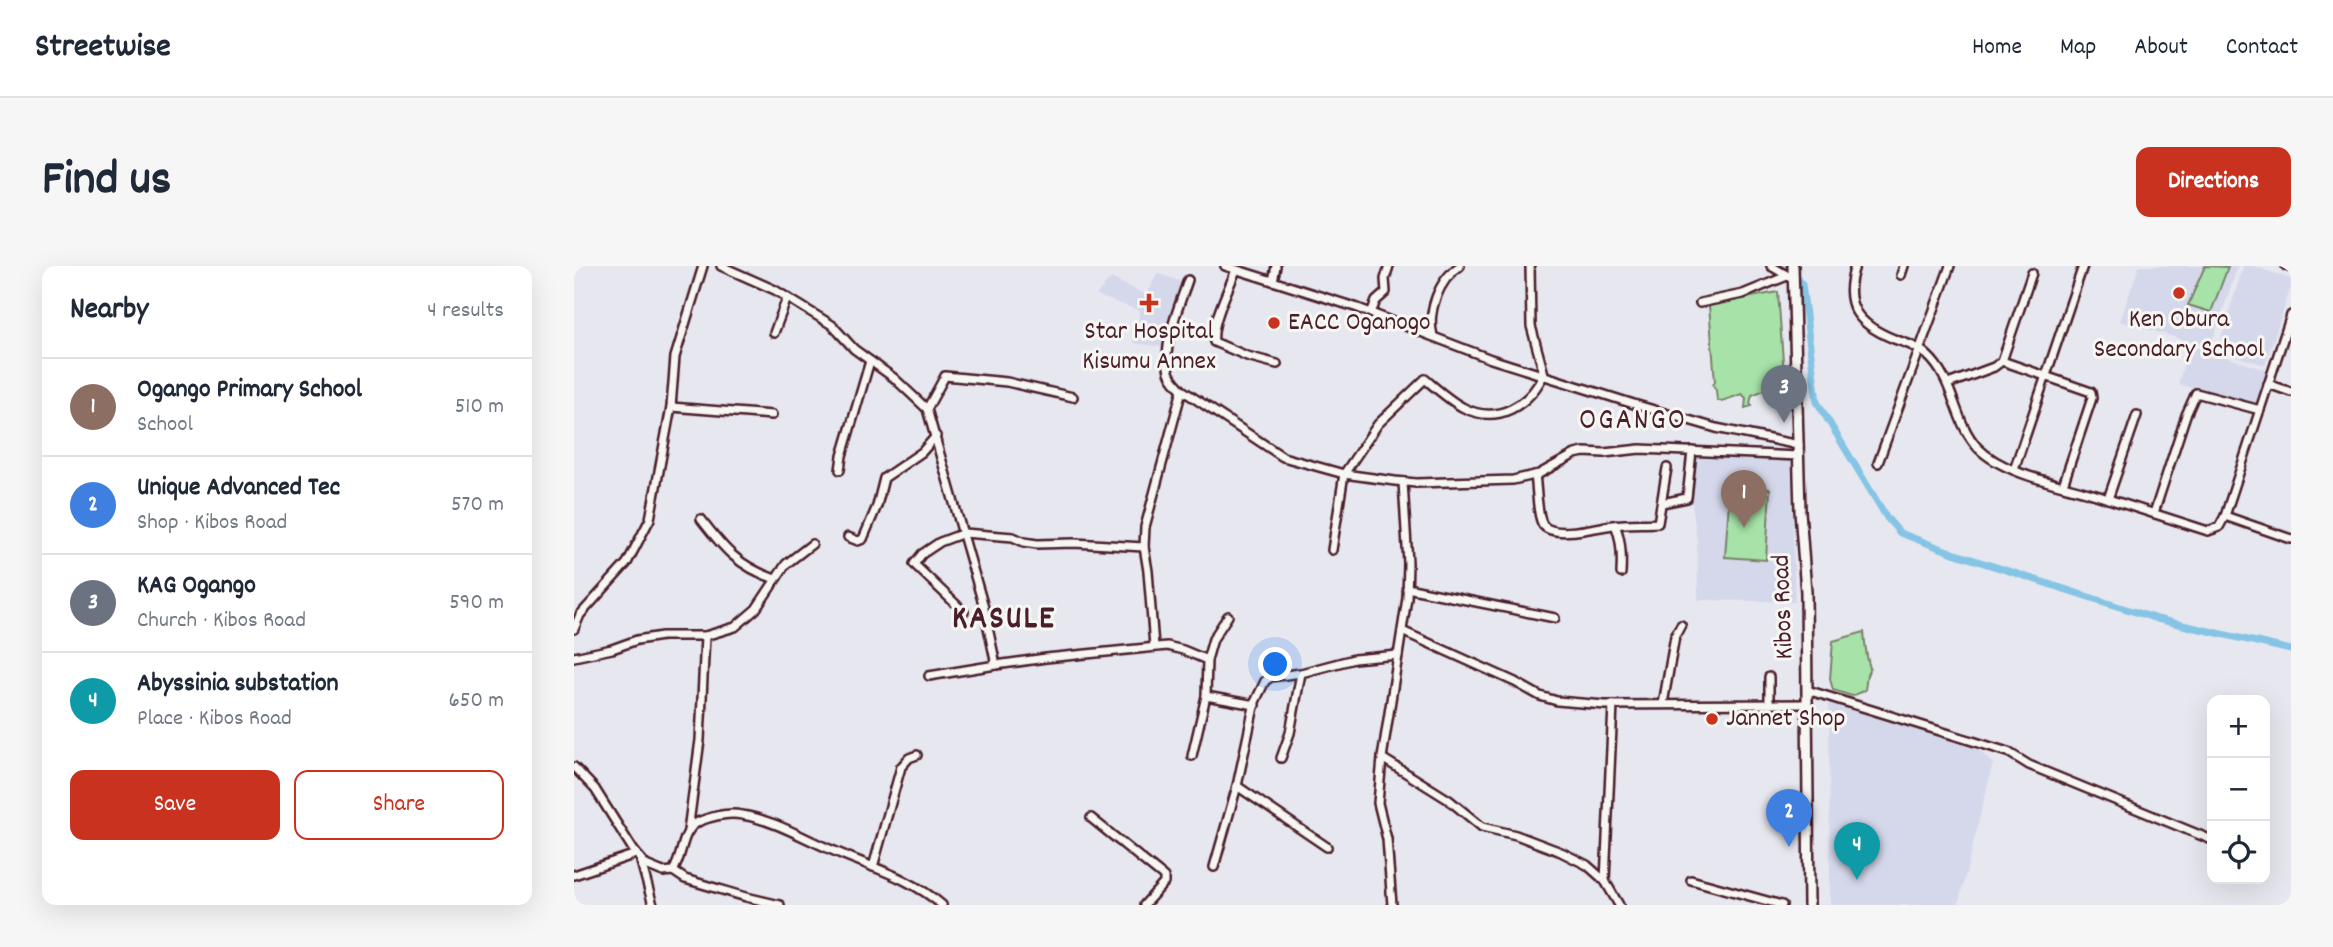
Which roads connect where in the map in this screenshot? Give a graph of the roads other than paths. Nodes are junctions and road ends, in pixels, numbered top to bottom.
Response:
1 (703, 266) edge
2 (721, 266) edge
3 (1276, 266) edge
4 (1389, 266) edge
5 (1460, 266) edge
6 (1530, 266) edge
7 (1772, 266) edge
8 (1793, 266) edge
9 (1855, 266) edge
10 (1904, 266) edge
11 (1950, 266) edge
12 (2083, 266) edge
13 (2286, 266) edge
14 (1231, 267) edge
15 (730, 268) edge
16 (2291, 268) edge
17 (2032, 273) dead end
18 (1901, 275) dead end
19 (1791, 278) junction
20 (1188, 280) dead end
21 (1273, 281) junction
22 (787, 298) junction
23 (1700, 303) dead end
24 (1371, 313) junction
25 (2291, 315) edge
26 (774, 333) dead end
27 (1433, 336) junction
28 (1920, 350) junction
29 (870, 360) junction
30 (2001, 361) junction
31 (1277, 364) dead end
32 (1544, 374) junction
33 (2046, 375) junction
34 (1948, 384) junction
35 (2268, 384) junction
36 (1182, 390) junction
37 (2291, 392) edge
38 (1073, 397) dead end
39 (671, 407) junction
40 (927, 410) junction
41 (2260, 410) junction
42 (772, 415) dead end
43 (2137, 415) dead end
44 (936, 436) junction
45 (1799, 445) junction
46 (1692, 451) junction
47 (1799, 456) junction
48 (1878, 463) dead end
49 (1667, 468) dead end
50 (840, 470) dead end
51 (2014, 470) junction
52 (1344, 474) junction
53 (1535, 475) junction
54 (1403, 482) junction
55 (2063, 485) junction
56 (2108, 499) junction
57 (1662, 503) junction
58 (2154, 513) junction
59 (2225, 516) junction
60 (701, 519) dead end
61 (1615, 525) junction
62 (964, 533) junction
63 (848, 537) dead end
64 (2291, 539) edge
65 (812, 544) dead end
66 (1144, 547) junction
67 (1332, 550) dead end
68 (1620, 573) dead end
69 (775, 579) junction
70 (1407, 589) junction
71 (964, 612) dead end
72 (1228, 616) dead end
73 (1555, 618) dead end
74 (1681, 625) dead end
75 (574, 629) edge
76 (1402, 631) junction
77 (705, 636) junction
78 (1154, 646) junction
79 (1398, 655) junction
80 (574, 657) edge
81 (1207, 660) junction
82 (996, 665) junction
83 (1301, 673) junction
84 (929, 676) dead end
85 (1769, 677) dead end
86 (1807, 690) junction
87 (1206, 696) junction
88 (1663, 704) junction
89 (1769, 704) junction
90 (1806, 704) junction
91 (1255, 705) junction
92 (1613, 705) junction
93 (917, 755) dead end
94 (1192, 756) dead end
95 (1280, 758) dead end
96 (1382, 758) junction
97 (574, 766) edge
98 (1237, 786) junction
99 (1091, 818) dead end
100 (688, 831) junction
101 (2207, 838) edge
102 (1327, 848) dead end
103 (638, 857) junction
104 (873, 867) junction
105 (1213, 867) dead end
106 (673, 871) junction
107 (574, 875) edge
108 (1691, 880) dead end
109 (1605, 881) junction
110 (932, 902) edge
111 (651, 903) edge
112 (780, 905) edge
113 (942, 905) edge
114 (1144, 905) edge
115 (1392, 905) edge
116 (1619, 905) edge
117 (1782, 905) edge
118 (1809, 905) edge

1 - 39 street
2 - 15 street
3 - 21 street
4 - 24 street
5 - 27 street
6 - 32 street
7 - 19 street
8 - 19 main road, Kibos Road
9 - 28 street
10 - 18 street
11 - 28 street
12 - 33 street
13 - 16 street
14 - 21 street
14 - 31 street
15 - 22 street
17 - 30 street
19 - 23 street
19 - 45 main road, Kibos Road
20 - 36 street
21 - 24 street
22 - 26 street
22 - 29 street
24 - 27 street
25 - 35 street
27 - 32 street
28 - 34 street
28 - 48 street
29 - 40 street
29 - 50 street
30 - 33 street
30 - 34 street
32 - 45 street
32 - 52 street
33 - 51 street
33 - 55 street
34 - 51 street
35 - 37 street
35 - 41 street
36 - 52 street
36 - 66 street
38 - 40 street
39 - 42 street
39 - 75 street
40 - 44 street
41 - 58 street
41 - 59 street
43 - 56 street
44 - 62 street
44 - 63 street
45 - 47 main road, Kibos Road
46 - 47 street
46 - 53 street
46 - 57 street
47 - 86 main road, Kibos Road
49 - 57 street
51 - 55 street
52 - 54 street
52 - 67 street
53 - 54 street
53 - 61 street
54 - 70 street
55 - 56 street
56 - 58 street
57 - 61 street
58 - 59 street
59 - 64 street
60 - 69 street
61 - 68 street
62 - 66 street
62 - 71 street
62 - 82 street
65 - 69 street
66 - 78 street
69 - 77 street
70 - 73 street
70 - 76 street
72 - 81 street
74 - 88 street
76 - 79 street
76 - 92 street
77 - 80 street
77 - 100 street
78 - 81 street
78 - 82 street
79 - 83 street
79 - 96 street
81 - 87 street
82 - 84 street
83 - 91 street
83 - 95 street
85 - 89 street
86 - 90 main road, Kibos Road
86 - 101 street
87 - 91 street
87 - 94 street
88 - 89 street
88 - 92 street
89 - 90 street
90 - 118 main road, Kibos Road
91 - 98 street
92 - 109 street
93 - 104 street
96 - 109 street
96 - 115 street
97 - 103 street
98 - 102 street
98 - 105 street
99 - 114 street
100 - 104 street
100 - 106 street
103 - 106 street
103 - 107 street
103 - 111 street
104 - 110 street
106 - 112 street
108 - 117 street
109 - 116 street
110 - 113 street

